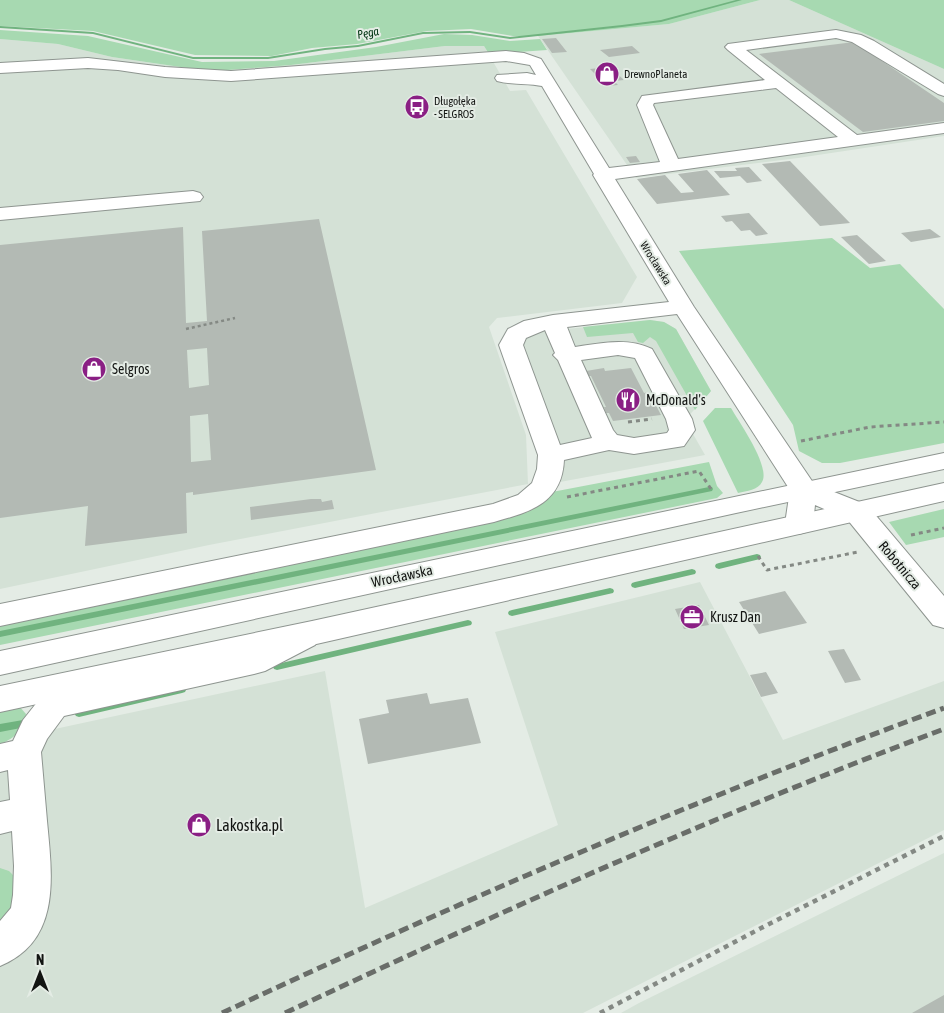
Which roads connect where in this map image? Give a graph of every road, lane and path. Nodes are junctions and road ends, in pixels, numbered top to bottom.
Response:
1 (0, 68) edge
2 (504, 78) dead end
3 (548, 82) junction
4 (780, 83) junction
5 (944, 91) edge
6 (944, 128) edge
7 (854, 141) junction
8 (668, 167) junction
9 (602, 175) junction
10 (193, 197) dead end
11 (0, 214) edge
12 (683, 307) junction
13 (235, 318) dead end
14 (553, 322) junction
15 (186, 329) dead end
16 (566, 355) junction
17 (944, 422) edge
18 (605, 437) junction
19 (796, 442) dead end
20 (548, 446) junction
21 (944, 461) edge
22 (804, 490) junction
23 (944, 492) edge
24 (857, 512) junction
25 (799, 524) junction
26 (0, 615) edge
27 (944, 617) edge
28 (312, 633) junction
29 (0, 663) edge
30 (0, 699) edge
31 (12, 755) edge
32 (14, 815) edge
33 (944, 836) edge
34 (0, 947) edge
35 (600, 1013) edge

1 - 3 main road, Wrocławska
2 - 3 main road
3 - 9 main road, Wrocławska
4 - 5 main road
4 - 7 main road
4 - 8 main road
6 - 7 main road
7 - 8 main road
8 - 9 main road
9 - 12 main road, Wrocławska
10 - 11 main road
12 - 14 main road
12 - 22 main road, Wrocławska
13 - 15 path
14 - 16 main road
14 - 20 main road
16 - 18 main road
16 - 18 main road
17 - 19 path
18 - 20 main road
20 - 26 main road
21 - 22 main road, Wrocławska
22 - 24 main road
22 - 25 main road
22 - 29 main road, Wrocławska
23 - 24 main road
24 - 25 main road
24 - 27 main road, Robotnicza
25 - 28 main road
28 - 30 main road
28 - 31 main road
31 - 32 main road
32 - 34 main road
33 - 35 path

